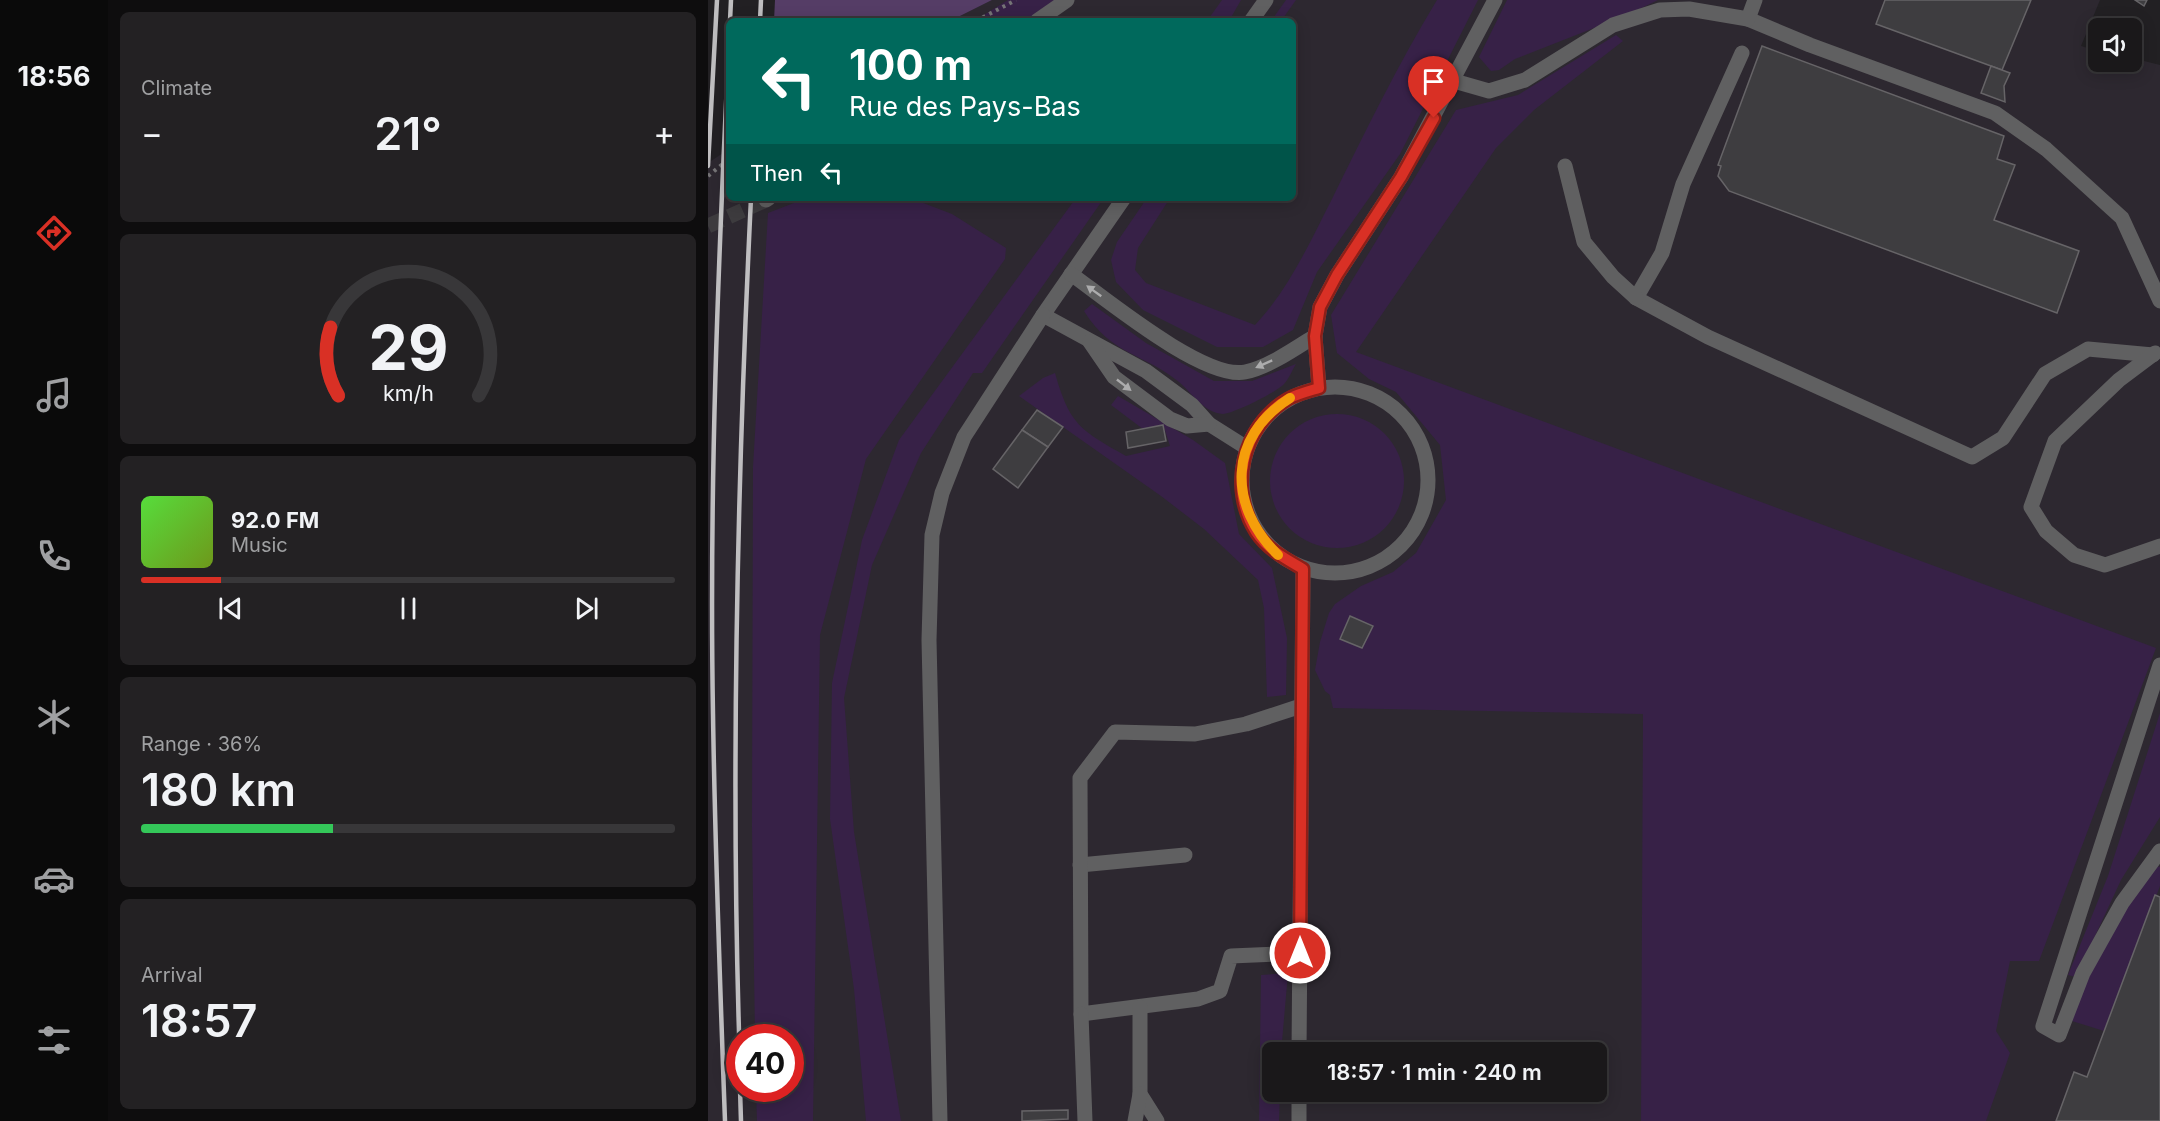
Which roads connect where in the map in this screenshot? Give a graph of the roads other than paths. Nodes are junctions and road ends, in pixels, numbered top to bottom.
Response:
1 (1067, 0) edge
2 (1266, 0) edge
3 (1495, 0) edge
4 (1755, 0) edge
5 (1041, 18) edge
6 (1253, 18) edge
7 (1748, 19) junction
8 (1742, 53) dead end
9 (1454, 81) junction
10 (1565, 166) dead end
11 (1122, 201) edge
12 (1071, 274) junction
13 (1636, 298) junction
14 (2160, 301) edge
15 (1043, 315) junction
16 (1315, 336) junction
17 (1089, 340) junction
18 (2156, 353) edge
19 (1319, 388) junction
20 (1209, 424) junction
21 (1246, 448) junction
22 (2160, 546) edge
23 (1303, 569) junction
24 (2160, 665) edge
25 (1301, 706) junction
26 (2160, 851) edge
27 (1185, 855) dead end
28 (1080, 865) junction
29 (1300, 953) junction
30 (1140, 1007) junction
31 (1081, 1014) junction
32 (1299, 1042) edge
33 (1140, 1094) junction
34 (1299, 1102) edge
35 (940, 1121) edge
36 (1085, 1121) edge
37 (1135, 1121) edge
38 (1157, 1121) edge
39 (1299, 1121) edge

1 - 5 street
2 - 6 street
3 - 9 street
4 - 7 street
7 - 9 street
7 - 14 street
8 - 13 street
9 - 16 street
10 - 13 street
11 - 12 street
12 - 15 street
16 -> 12 street
13 - 18 street
15 - 17 street
15 - 35 street
16 - 19 street
17 - 20 street
17 -> 20 street
18 - 22 street
19 - 21 street
19 - 23 street
20 - 21 street
21 - 23 street
23 - 25 street
24 - 26 street
25 - 28 street
25 - 29 street
27 - 28 street
28 - 31 street
29 - 30 street
29 - 32 street
30 - 31 street
30 - 33 street
31 - 36 street
33 - 37 street
33 - 38 street
34 - 39 street

